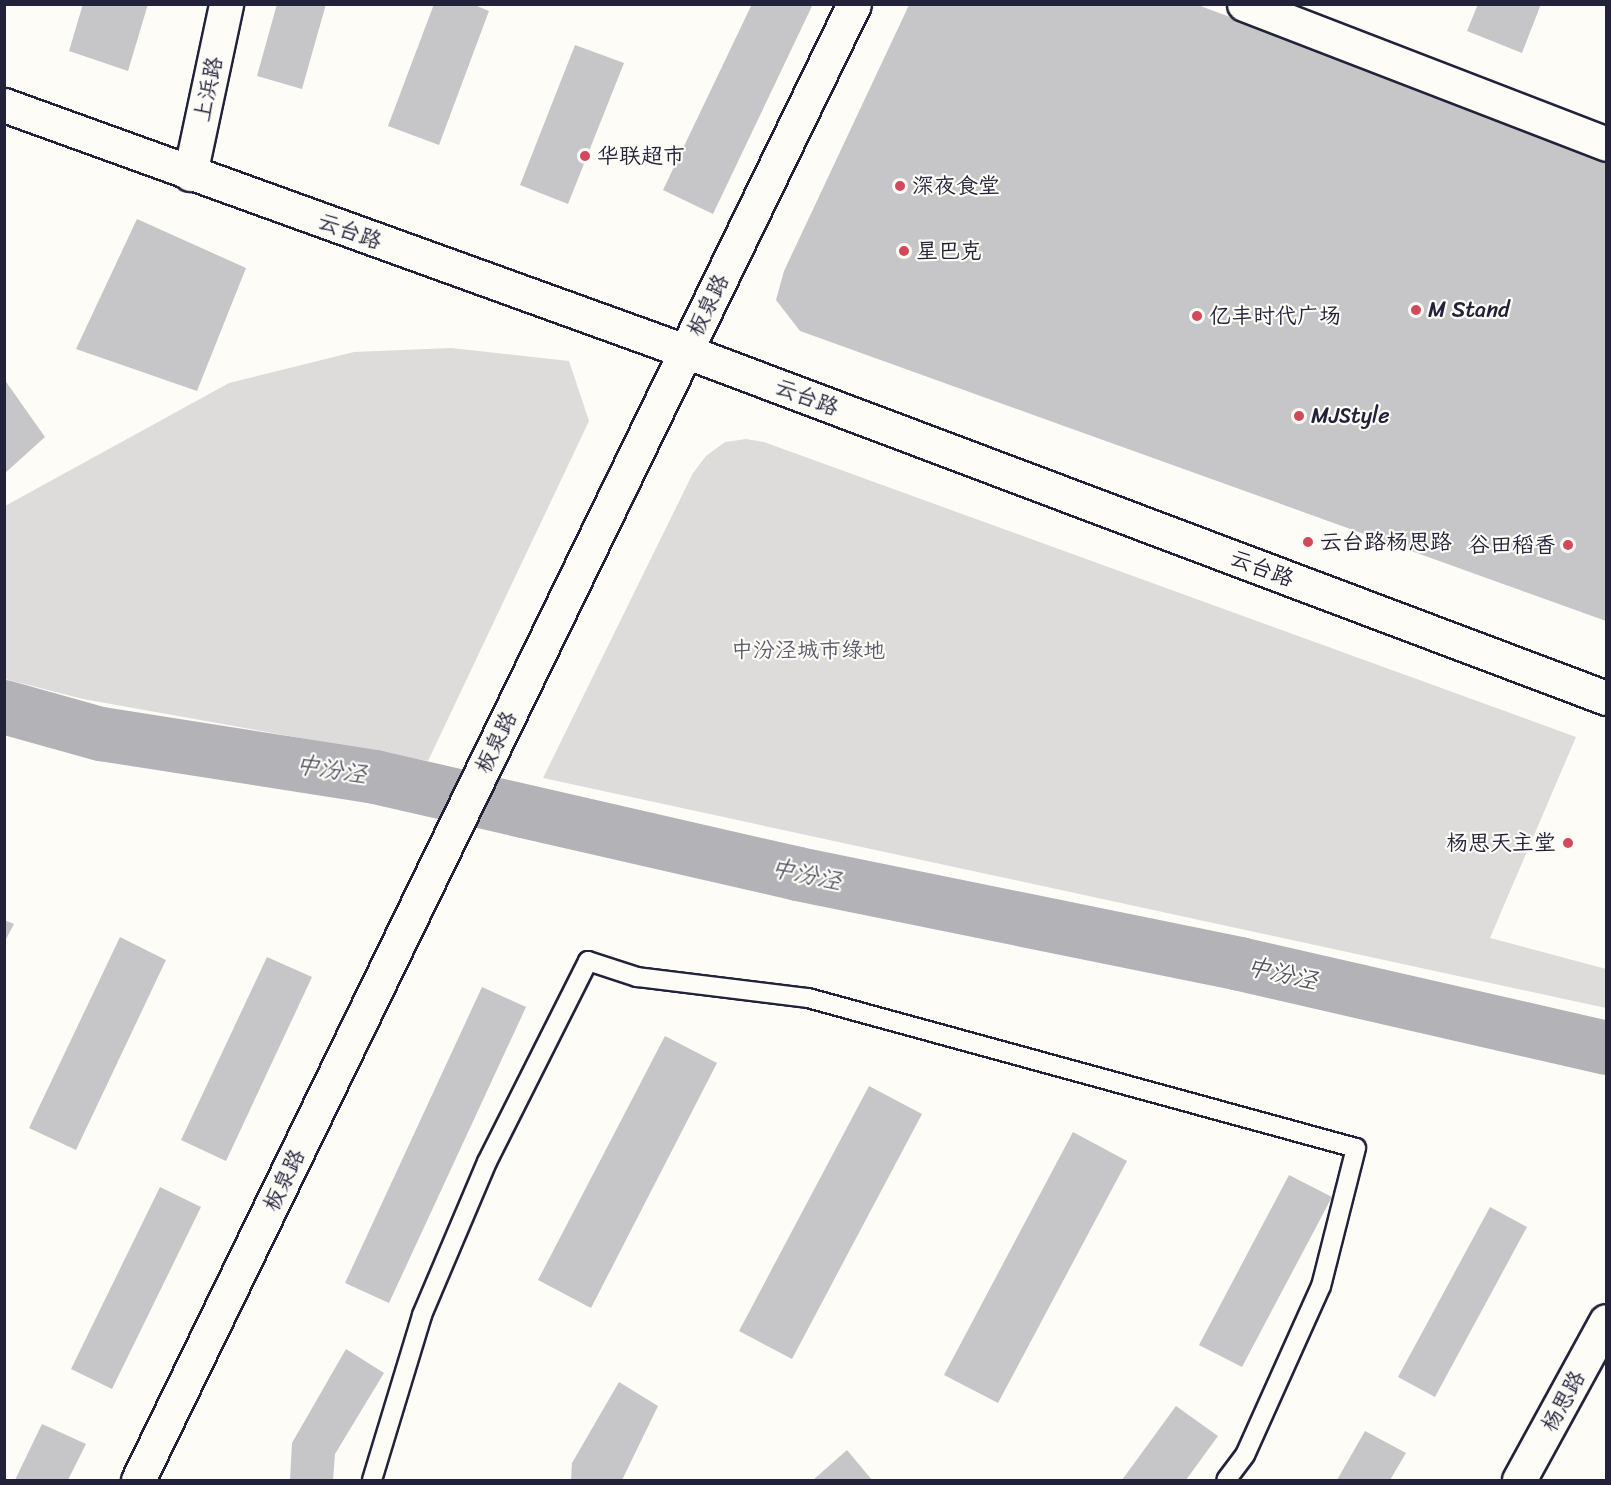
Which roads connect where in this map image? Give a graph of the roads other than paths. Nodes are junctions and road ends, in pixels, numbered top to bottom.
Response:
1 (226, 4) edge
2 (854, 4) edge
3 (1244, 4) edge
4 (4, 105) edge
5 (1606, 144) edge
6 (190, 174) junction
7 (685, 351) junction
8 (1606, 698) edge
9 (1606, 1321) edge
10 (138, 1480) edge
11 (372, 1480) edge
12 (1226, 1480) edge
13 (1519, 1480) edge

1 - 6 street, 上浜路
2 - 7 street, 板泉路
3 - 5 street
4 - 6 street, 云台路
6 - 7 street, 云台路
7 - 8 street, 云台路
7 - 10 street, 板泉路
9 - 13 street, 杨思路
11 - 12 lane

